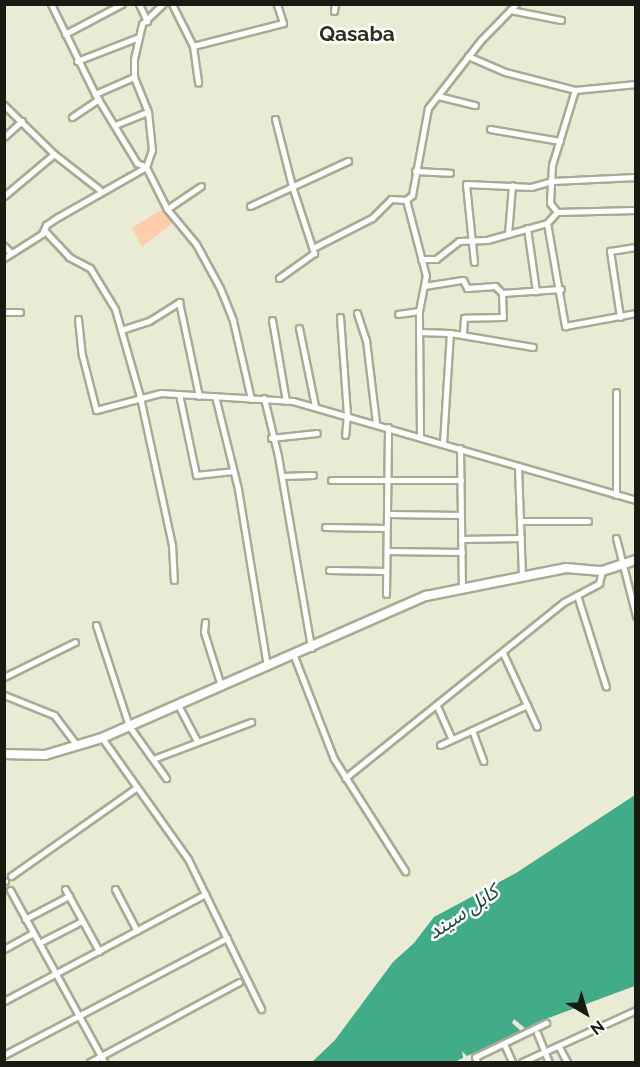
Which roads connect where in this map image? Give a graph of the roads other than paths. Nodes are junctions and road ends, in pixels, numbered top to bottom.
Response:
1 (51, 4) edge
2 (122, 4) edge
3 (139, 4) edge
4 (163, 4) edge
5 (172, 4) edge
6 (277, 4) edge
7 (516, 4) edge
8 (510, 10) junction
9 (561, 20) dead end
10 (147, 21) junction
11 (65, 34) junction
12 (139, 37) junction
13 (193, 46) junction
14 (468, 56) junction
15 (77, 61) junction
16 (134, 77) junction
17 (198, 83) dead end
18 (636, 84) edge
19 (575, 90) junction
20 (97, 96) junction
21 (438, 96) junction
22 (4, 105) edge
23 (475, 105) dead end
24 (148, 112) junction
25 (72, 117) dead end
26 (275, 119) dead end
27 (22, 121) junction
28 (115, 125) junction
29 (490, 129) dead end
30 (4, 137) edge
31 (560, 141) junction
32 (54, 154) junction
33 (348, 161) dead end
34 (146, 168) junction
35 (415, 171) junction
36 (450, 173) dead end
37 (636, 177) edge
38 (552, 181) junction
39 (512, 185) junction
40 (201, 186) dead end
41 (292, 186) junction
42 (100, 190) junction
43 (4, 196) edge
44 (406, 200) junction
45 (250, 206) dead end
46 (167, 208) junction
47 (635, 210) edge
48 (557, 212) junction
49 (547, 223) junction
50 (527, 228) junction
51 (44, 230) junction
52 (508, 234) junction
53 (473, 240) junction
54 (4, 246) edge
55 (636, 247) edge
56 (313, 248) junction
57 (11, 253) junction
58 (4, 258) edge
59 (421, 259) junction
60 (474, 262) dead end
61 (279, 278) dead end
62 (424, 286) junction
63 (561, 289) junction
64 (536, 291) junction
65 (502, 293) junction
66 (419, 311) junction
67 (4, 312) edge
68 (20, 312) dead end
69 (357, 313) dead end
70 (636, 313) edge
71 (398, 314) dead end
72 (340, 317) dead end
73 (620, 317) junction
74 (78, 319) dead end
75 (272, 320) dead end
76 (299, 328) dead end
77 (121, 330) junction
78 (419, 332) junction
79 (450, 333) junction
80 (463, 334) junction
81 (533, 347) dead end
82 (616, 392) dead end
83 (179, 394) junction
84 (200, 396) junction
85 (215, 396) junction
86 (140, 397) junction
87 (264, 398) junction
88 (250, 399) junction
89 (286, 400) junction
90 (315, 406) junction
91 (347, 414) junction
92 (376, 423) junction
93 (388, 427) junction
94 (317, 433) dead end
95 (345, 435) dead end
96 (420, 435) junction
97 (271, 438) junction
98 (443, 443) junction
99 (460, 448) junction
100 (518, 467) junction
101 (233, 471) junction
102 (313, 475) dead end
103 (282, 476) junction
104 (331, 480) dead end
105 (387, 480) junction
106 (461, 480) junction
107 (616, 495) junction
108 (636, 500) edge
109 (389, 514) junction
110 (459, 515) junction
111 (521, 522) junction
112 (588, 522) dead end
113 (325, 527) dead end
114 (386, 528) junction
115 (521, 538) junction
116 (616, 538) dead end
117 (461, 540) junction
118 (387, 551) junction
119 (462, 552) junction
120 (636, 560) edge
121 (621, 567) junction
122 (329, 570) dead end
123 (386, 571) junction
124 (602, 571) junction
125 (522, 576) junction
126 (174, 580) dead end
127 (462, 587) junction
128 (386, 594) dead end
129 (577, 595) junction
130 (636, 616) edge
131 (205, 622) dead end
132 (96, 625) dead end
133 (75, 642) dead end
134 (311, 648) junction
135 (503, 653) junction
136 (294, 656) junction
137 (267, 667) junction
138 (4, 677) edge
139 (222, 686) junction
140 (606, 687) dead end
141 (4, 694) edge
142 (178, 705) junction
143 (527, 705) junction
144 (437, 706) junction
145 (251, 722) dead end
146 (129, 726) junction
147 (537, 727) dead end
148 (472, 730) junction
149 (102, 738) junction
150 (452, 739) junction
151 (197, 741) junction
152 (77, 745) junction
153 (440, 745) dead end
154 (4, 754) edge
155 (153, 759) junction
156 (483, 761) dead end
157 (166, 778) dead end
158 (345, 778) junction
159 (137, 787) junction
160 (405, 871) dead end
161 (10, 876) dead end
162 (65, 889) dead end
163 (115, 889) dead end
164 (10, 890) dead end
165 (205, 894) junction
166 (69, 896) junction
167 (26, 919) junction
168 (82, 921) junction
169 (137, 931) junction
170 (33, 933) junction
171 (226, 938) junction
172 (39, 944) junction
173 (4, 949) edge
174 (99, 951) junction
175 (56, 974) junction
176 (238, 982) dead end
177 (4, 1001) edge
178 (261, 1009) dead end
179 (636, 1010) edge
180 (78, 1016) junction
181 (546, 1023) dead end
182 (537, 1034) dead end
183 (505, 1046) junction
184 (559, 1047) junction
185 (544, 1053) junction
186 (4, 1054) edge
187 (102, 1060) edge
188 (90, 1062) edge
189 (477, 1062) edge
190 (512, 1062) edge
191 (522, 1062) edge
192 (549, 1062) edge
193 (567, 1062) edge

1 - 11 street
2 - 11 street
3 - 10 street
4 - 10 street
5 - 13 street
6 - 13 street
7 - 8 street
8 - 9 street
8 - 14 street
10 - 12 street
11 - 15 street
12 - 15 street
12 - 16 street
13 - 17 street
14 - 19 street
14 - 21 street
15 - 20 street
16 - 20 street
16 - 24 street
18 - 19 street
19 - 31 street
20 - 25 street
20 - 28 street
21 - 23 street
21 - 35 street
22 - 27 street
24 - 28 street
24 - 34 street
26 - 41 street
27 - 30 street
27 - 32 street
28 - 34 street
29 - 31 street
31 - 38 street
32 - 42 street
32 - 43 street
33 - 41 street
34 - 42 street
34 - 46 street
35 - 36 street
35 - 44 street
37 - 38 street
38 - 39 street
38 - 48 street
39 - 52 street
39 - 53 street
40 - 46 street
41 - 45 street
41 - 56 street
42 - 51 street
44 - 56 street
44 - 59 street
46 - 88 street
47 - 48 street
48 - 49 street
49 - 50 street
49 - 63 street
50 - 52 street
50 - 64 street
51 - 57 street
51 - 77 street
52 - 53 street
53 - 59 street
53 - 60 street
54 - 57 street
55 - 73 street
56 - 61 street
57 - 58 street
59 - 62 street
62 - 65 street
62 - 66 street
63 - 64 street
63 - 73 street
64 - 65 street
65 - 80 street
66 - 71 street
66 - 78 street
67 - 68 street
69 - 92 street
70 - 73 street
72 - 91 street
74 - 86 street
75 - 89 street
76 - 90 street
77 - 84 street
77 - 86 street
78 - 79 street
78 - 96 street
79 - 80 street
79 - 98 street
80 - 81 street
82 - 107 street
83 - 84 street
83 - 86 street
83 - 101 street
84 - 85 street
85 - 88 street
85 - 101 street
86 - 126 street
87 - 88 street
87 - 89 street
87 - 97 street
89 - 90 street
90 - 91 street
91 - 92 street
91 - 95 street
92 - 93 street
93 - 96 street
93 - 105 street
94 - 97 street
96 - 98 street
97 - 103 street
98 - 99 street
99 - 100 street
99 - 106 street
100 - 107 street
100 - 111 street
101 - 137 street
102 - 103 street
103 - 134 street
104 - 105 street
105 - 106 street
105 - 109 street
106 - 110 street
107 - 108 street
109 - 110 street
109 - 114 street
110 - 117 street
111 - 112 street
111 - 115 street
113 - 114 street
114 - 118 street
115 - 117 street
115 - 125 street
116 - 121 street
117 - 119 street
118 - 119 street
118 - 123 street
119 - 127 street
120 - 121 street
121 - 124 street
121 - 130 street
122 - 123 street
123 - 128 street
124 - 125 street
124 - 129 street
125 - 127 street
127 - 134 street
129 - 135 street
129 - 140 street
131 - 139 street
132 - 146 street
133 - 138 street
134 - 136 street
135 - 143 street
135 - 144 street
136 - 137 street
136 - 158 street
137 - 139 street
139 - 142 street
141 - 152 street
142 - 146 street
142 - 151 street
143 - 147 street
143 - 148 street
144 - 150 street
144 - 158 street
145 - 151 street
146 - 149 street
146 - 155 street
148 - 150 street
148 - 156 street
149 - 152 street
149 - 159 street
150 - 153 street
151 - 155 street
152 - 154 street
155 - 157 street
158 - 160 street
159 - 161 street
159 - 165 street
162 - 166 street
163 - 169 street
164 - 167 street
165 - 169 street
165 - 171 street
166 - 167 street
166 - 168 street
167 - 170 street
168 - 172 street
168 - 174 street
169 - 174 street
170 - 172 street
170 - 173 street
171 - 178 street
171 - 180 street
172 - 175 street
174 - 175 street
175 - 177 street
175 - 180 street
176 - 187 street
179 - 184 street
180 - 186 street
180 - 187 street
181 - 183 street
182 - 185 street
183 - 189 street
183 - 190 street
184 - 185 street
184 - 193 street
185 - 191 street
185 - 192 street
187 - 188 street

